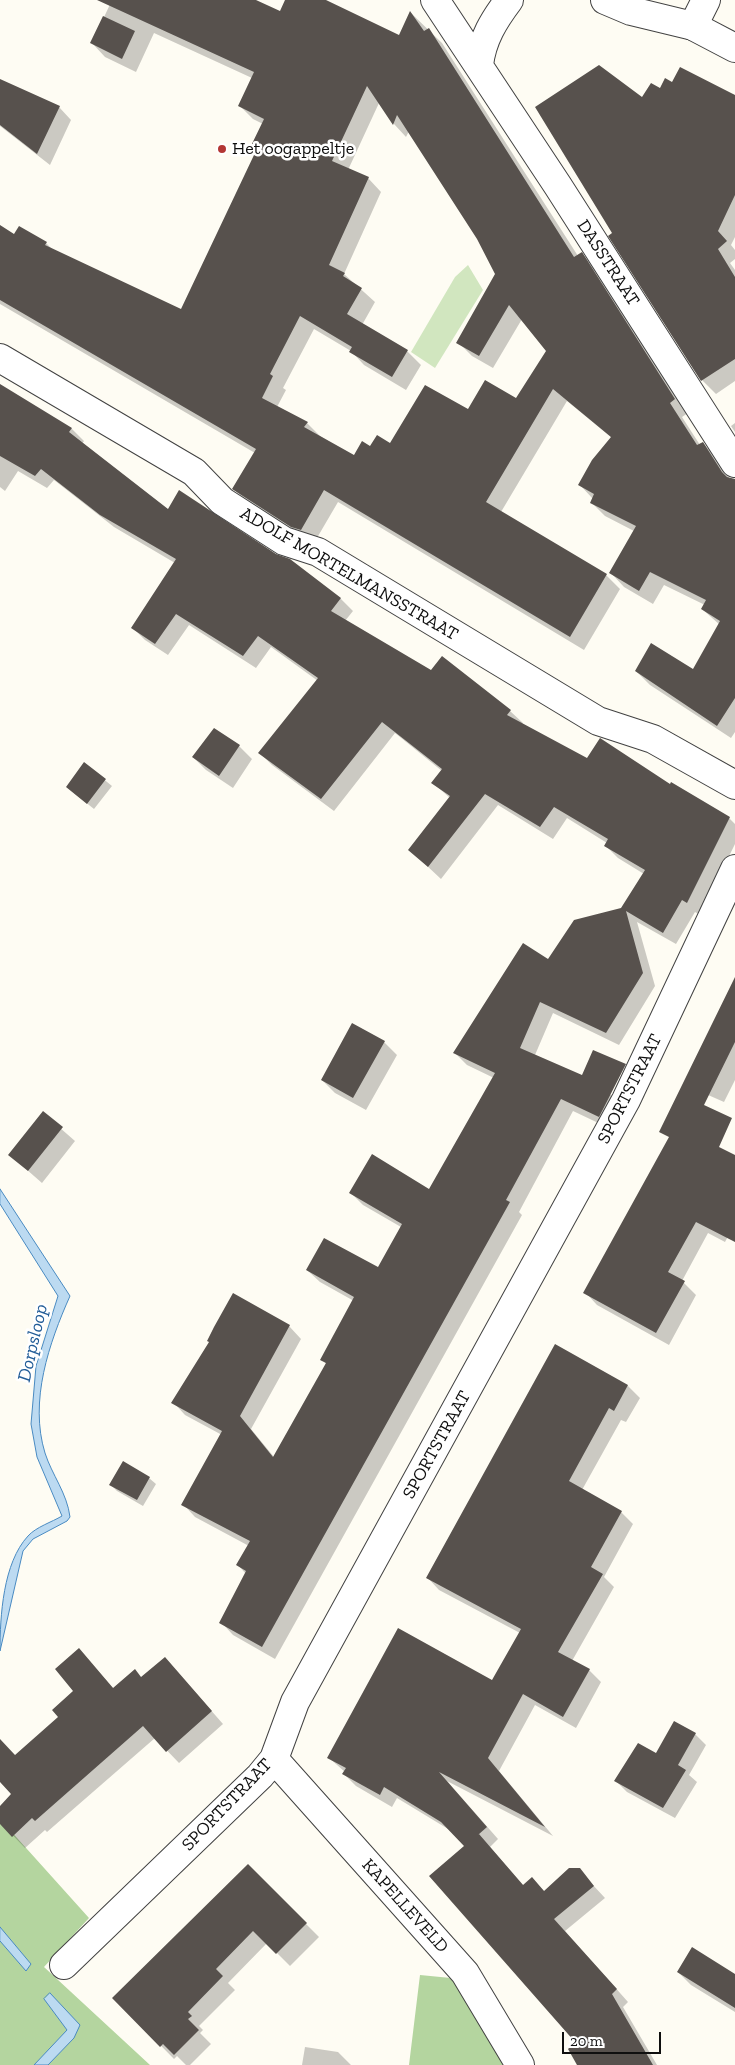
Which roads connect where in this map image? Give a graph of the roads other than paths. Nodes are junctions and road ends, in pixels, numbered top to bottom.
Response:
1 (435, 0) edge
2 (509, 0) edge
3 (605, 0) edge
4 (706, 0) edge
5 (693, 26) junction
6 (735, 48) edge
7 (479, 65) junction
8 (0, 358) edge
9 (735, 463) edge
10 (735, 785) edge
11 (735, 869) edge
12 (274, 1759) junction
13 (64, 1965) dead end
14 (520, 2065) edge

1 - 7 street, DASSTRAAT
2 - 7 street
3 - 5 street
4 - 5 street
5 - 6 street
7 - 9 street, DASSTRAAT
8 - 10 street, ADOLF MORTELMANSSTRAAT
11 - 12 street, SPORTSTRAAT
12 - 13 street, SPORTSTRAAT
12 - 14 street, KAPELLEVELD

